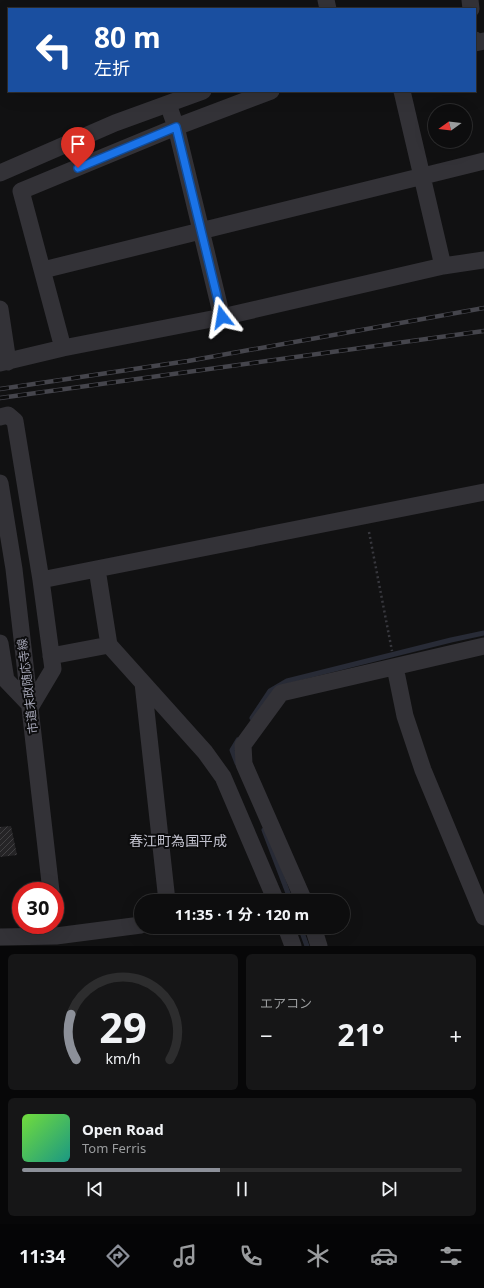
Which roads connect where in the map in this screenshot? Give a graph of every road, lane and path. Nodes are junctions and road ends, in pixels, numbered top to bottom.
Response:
1 (201, 92) edge
2 (268, 92) edge
3 (402, 92) edge
4 (168, 104) junction
5 (176, 127) junction
6 (484, 161) edge
7 (0, 174) edge
8 (423, 176) junction
9 (200, 232) junction
10 (484, 260) edge
11 (443, 266) junction
12 (43, 270) junction
13 (0, 309) edge
14 (222, 317) junction
15 (63, 348) junction
16 (4, 362) edge
17 (0, 417) edge
18 (0, 483) edge
19 (484, 492) edge
20 (365, 516) junction
21 (97, 569) junction
22 (40, 580) junction
23 (0, 643) edge
24 (110, 645) junction
25 (484, 646) edge
26 (51, 656) junction
27 (395, 667) junction
28 (3, 681) edge
29 (143, 683) junction
30 (31, 706) junction
31 (50, 882) edge
32 (166, 894) edge
33 (273, 894) edge
34 (301, 894) edge
35 (484, 917) edge
36 (134, 927) edge
37 (289, 934) edge
38 (315, 934) edge
39 (0, 936) edge
40 (56, 936) edge
41 (293, 946) edge
42 (319, 946) edge

1 - 4 street
2 - 5 street
3 - 8 street
4 - 5 street
4 - 7 street
5 - 9 street
5 - 12 street
6 - 8 street
8 - 9 street
8 - 11 street
9 - 12 street
9 - 14 street
10 - 11 street
11 - 14 street
12 - 15 street
13 - 16 street
14 - 15 street
15 - 16 street
17 - 22 street
18 - 30 street, 市道末政随応寺線
19 - 20 street
20 - 21 street
20 - 27 path
21 - 22 street
21 - 24 street
22 - 26 street
23 - 28 street
24 - 26 street
24 - 29 street
25 - 27 street
26 - 30 street
27 - 34 street
27 - 35 street
28 - 30 street
29 - 32 street
29 - 33 street
30 - 31 street, 市道末政随応寺線
36 - 40 street
37 - 41 street
38 - 42 street
39 - 40 street

